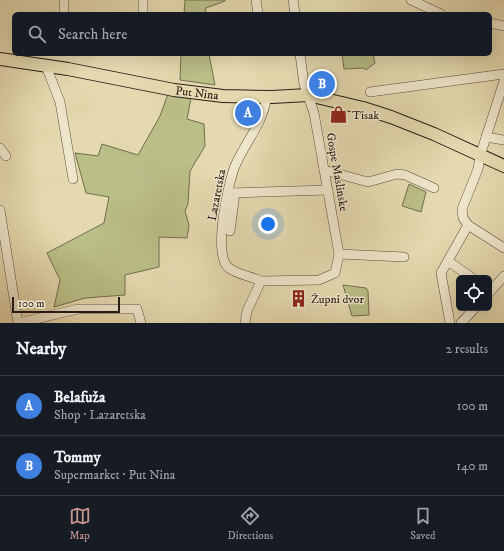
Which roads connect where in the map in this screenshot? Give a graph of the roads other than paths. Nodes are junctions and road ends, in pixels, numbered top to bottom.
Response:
1 (64, 0) edge
2 (143, 0) edge
3 (256, 0) edge
4 (293, 0) edge
5 (411, 0) edge
6 (64, 10) dead end
7 (142, 12) edge
8 (258, 12) edge
9 (295, 12) edge
10 (437, 12) edge
11 (492, 23) edge
12 (504, 26) edge
13 (300, 56) edge
14 (0, 59) edge
15 (46, 66) junction
16 (504, 74) edge
17 (504, 82) edge
18 (370, 92) dead end
19 (308, 95) junction
20 (268, 97) junction
21 (486, 138) junction
22 (504, 140) edge
23 (480, 156) junction
24 (504, 166) edge
25 (324, 170) junction
26 (72, 179) dead end
27 (434, 188) dead end
28 (328, 190) junction
29 (231, 193) junction
30 (0, 210) edge
31 (468, 225) junction
32 (230, 231) dead end
33 (1, 233) edge
34 (504, 248) edge
35 (339, 254) junction
36 (404, 257) dead end
37 (448, 261) junction
38 (468, 275) edge
39 (504, 276) edge
40 (260, 281) junction
41 (492, 290) edge
42 (472, 311) edge
43 (18, 323) edge
44 (141, 323) edge
45 (245, 323) edge
46 (450, 323) edge
47 (461, 323) edge

1 - 6 street
2 - 7 street
3 - 8 street
4 - 9 street
5 - 10 street
11 - 12 street
13 - 19 street, Gospe Maslinske
14 - 15 main road, Put Nina
15 - 20 main road, Put Nina
15 - 26 street
16 - 18 street
17 - 21 street
19 - 20 main road, Put Nina
19 - 23 main road, Put Nina
19 - 25 street, Gospe Maslinske
20 - 29 street, Lazaretska
21 - 22 street
21 - 23 street
23 - 24 main road, Put Nina
23 - 31 street
25 - 27 street
25 - 28 street, Gospe Maslinske
28 - 29 street
28 - 35 street, Gospe Maslinske
29 - 32 street
29 - 40 street, Lazaretska
30 - 33 street
31 - 34 street
31 - 37 street
33 - 43 street
35 - 36 street
35 - 40 street, Gospe Maslinske
37 - 38 street
37 - 46 street
39 - 41 street
40 - 45 street
42 - 47 street
43 - 44 street

